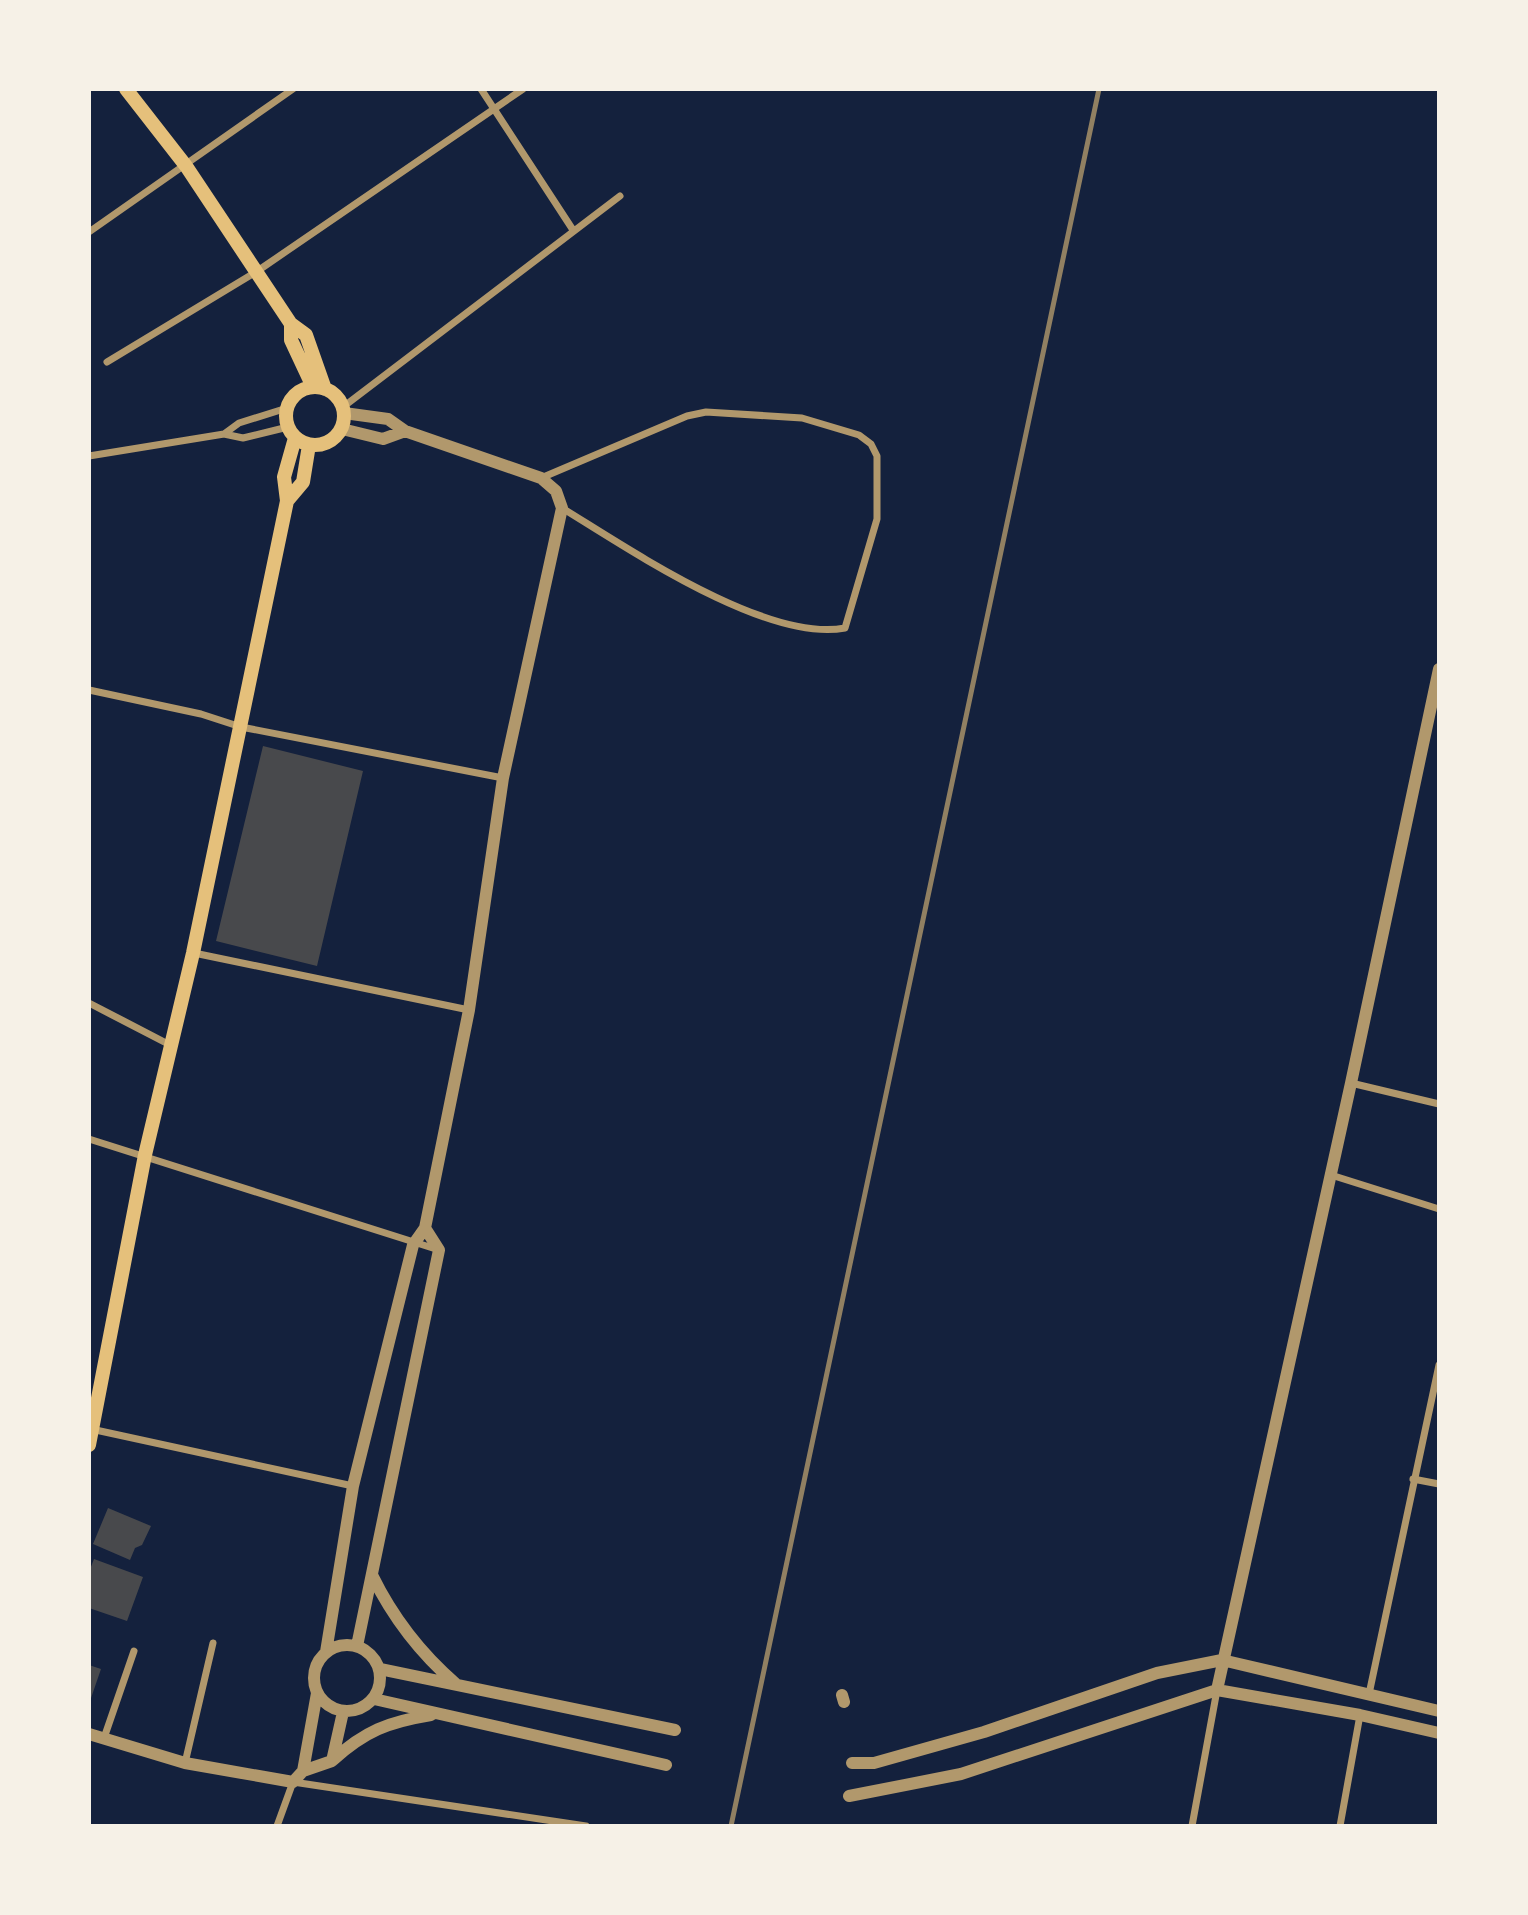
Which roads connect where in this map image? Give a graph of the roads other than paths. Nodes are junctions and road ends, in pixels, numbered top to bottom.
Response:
1 (126, 89) edge
2 (293, 89) edge
3 (481, 89) edge
4 (523, 89) edge
5 (493, 109) junction
6 (186, 166) junction
7 (620, 196) dead end
8 (573, 230) junction
9 (89, 232) edge
10 (256, 272) junction
11 (107, 362) dead end
12 (319, 388) junction
13 (287, 408) junction
14 (343, 410) junction
15 (342, 429) junction
16 (405, 431) junction
17 (291, 432) junction
18 (225, 434) junction
19 (309, 445) junction
20 (89, 456) edge
21 (541, 478) junction
22 (287, 501) junction
23 (562, 508) junction
24 (1439, 668) edge
25 (89, 690) edge
26 (1433, 725) edge
27 (241, 727) junction
28 (503, 778) junction
29 (193, 953) junction
30 (89, 1003) edge
31 (469, 1010) junction
32 (172, 1046) junction
33 (1351, 1083) junction
34 (1439, 1104) edge
35 (89, 1139) edge
36 (145, 1155) junction
37 (1331, 1175) junction
38 (1439, 1209) edge
39 (425, 1228) junction
40 (413, 1245) junction
41 (439, 1250) junction
42 (1439, 1365) edge
43 (91, 1429) junction
44 (89, 1445) edge
45 (1413, 1479) junction
46 (1439, 1484) edge
47 (353, 1486) junction
48 (372, 1575) junction
49 (213, 1643) dead end
50 (357, 1646) junction
51 (134, 1651) dead end
52 (326, 1652) junction
53 (1222, 1660) junction
54 (380, 1669) junction
55 (457, 1685) junction
56 (1217, 1690) junction
57 (317, 1693) junction
58 (1369, 1694) junction
59 (374, 1699) junction
60 (1439, 1711) edge
61 (343, 1712) junction
62 (439, 1714) junction
63 (1360, 1715) junction
64 (675, 1730) dead end
65 (1439, 1733) edge
66 (89, 1734) edge
67 (104, 1738) junction
68 (332, 1761) junction
69 (185, 1763) junction
70 (852, 1763) dead end
71 (666, 1765) dead end
72 (303, 1772) junction
73 (293, 1782) junction
74 (849, 1796) dead end
75 (277, 1826) edge
76 (586, 1826) edge
77 (1192, 1826) edge
78 (1340, 1826) edge

1 - 6 main road
2 - 6 street
3 - 5 street
4 - 5 street
5 - 8 street
5 - 10 street
6 - 9 street
6 - 10 main road
7 - 8 street
8 - 14 street
10 - 11 street
10 - 12 main road
12 - 13 main road
12 - 14 main road
13 - 17 main road
13 - 18 street
14 - 15 main road
14 - 16 street
15 - 16 street
15 - 19 main road
16 - 21 street
17 - 18 street
17 - 19 main road
17 - 22 main road
18 - 20 street
19 - 22 main road
21 - 23 street
21 - 23 street
22 - 27 main road
23 - 28 street
24 - 26 street
25 - 27 street
26 - 33 street
27 - 28 street
27 - 29 main road
28 - 31 street
29 - 31 street
29 - 32 main road
30 - 32 street
31 - 39 street
32 - 36 main road
33 - 34 street
33 - 37 street
35 - 36 street
36 - 40 street
36 - 43 main road
37 - 38 street
37 - 53 street
39 - 40 street
39 - 41 street
40 - 41 street
40 - 47 street
41 - 48 street
42 - 45 street
43 - 44 main road
43 - 47 street
45 - 46 street
45 - 58 street
47 - 52 street
48 - 50 street
48 - 55 street
49 - 69 street
50 - 52 street
50 - 54 street
51 - 67 street
52 - 57 street
53 - 56 street
53 - 58 street
53 - 70 street
54 - 55 street
54 - 59 street
55 - 64 street
56 - 63 street
56 - 74 street
56 - 77 street
57 - 61 street
57 - 72 street
58 - 60 street
59 - 61 street
59 - 62 street
61 - 68 street
62 - 68 street
62 - 71 street
63 - 65 street
63 - 78 street
66 - 67 street
67 - 69 street
68 - 72 street
69 - 73 street
72 - 73 street
73 - 75 street
73 - 76 street

